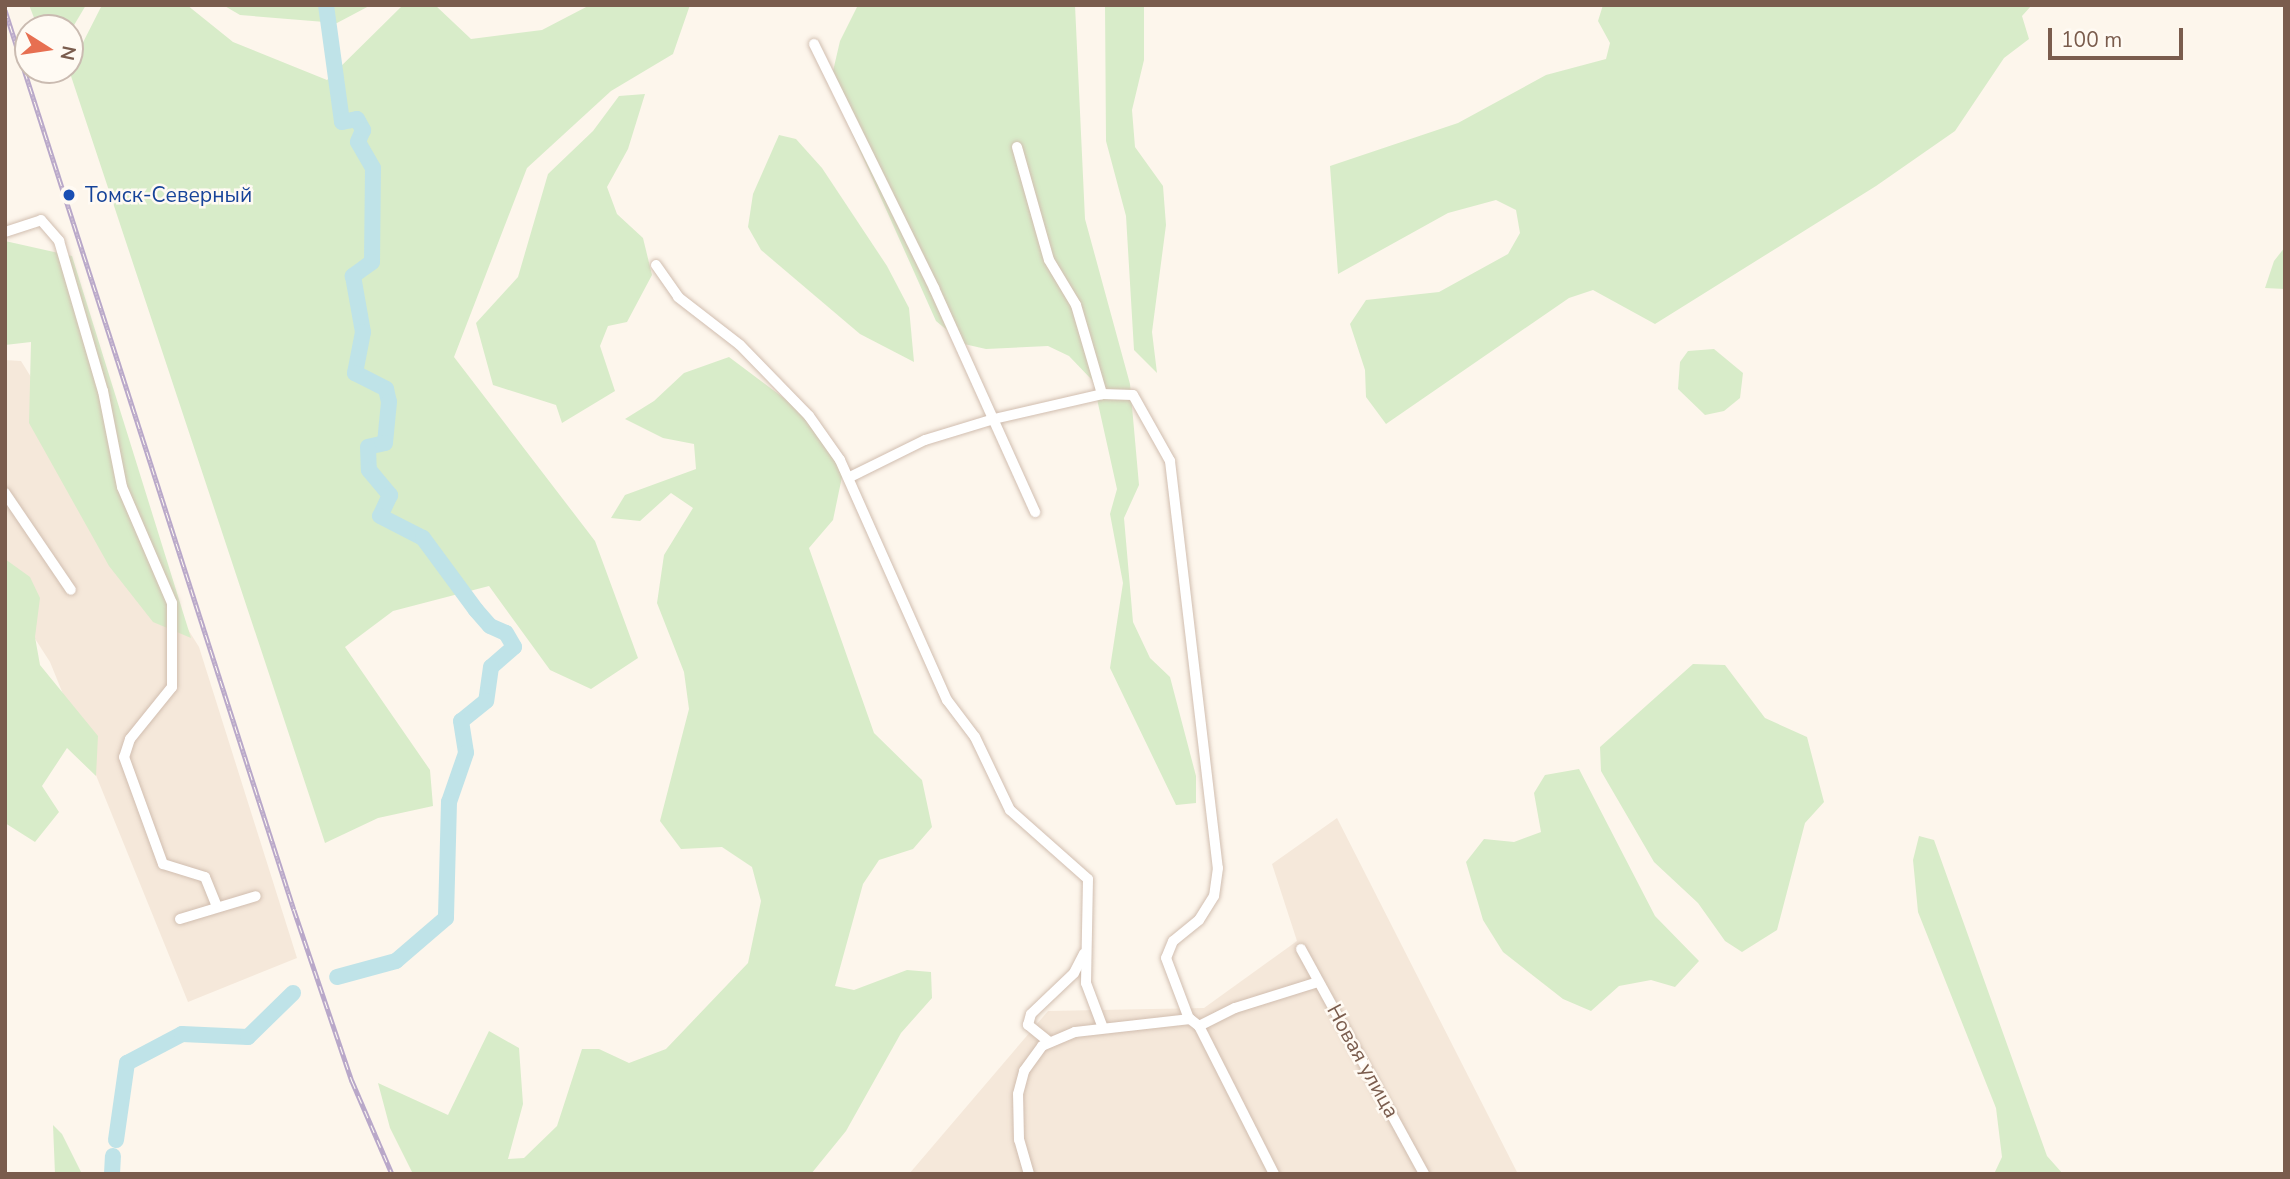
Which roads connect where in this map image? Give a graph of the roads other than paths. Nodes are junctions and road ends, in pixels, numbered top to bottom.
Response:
1 (814, 44) dead end
2 (1017, 147) dead end
3 (5, 232) edge
4 (656, 265) dead end
5 (1102, 394) junction
6 (994, 419) junction
7 (852, 476) junction
8 (5, 493) edge
9 (1035, 512) dead end
10 (71, 590) dead end
11 (256, 896) dead end
12 (217, 907) junction
13 (180, 919) dead end
14 (1087, 948) junction
15 (1301, 949) dead end
16 (1318, 982) junction
17 (1194, 1023) junction
18 (1103, 1028) junction
19 (1048, 1041) junction
20 (1029, 1174) edge
21 (1274, 1174) edge
22 (1424, 1174) edge

1 - 6 street
2 - 5 street
3 - 12 street
4 - 7 street
5 - 6 street
5 - 17 street
6 - 7 street
6 - 9 street
7 - 14 street
8 - 10 street
11 - 12 street
12 - 13 street
14 - 18 street
14 - 19 street
15 - 16 street, Новая улица
16 - 17 street
16 - 22 street, Новая улица
17 - 18 street
17 - 21 street
18 - 19 street
19 - 20 street

